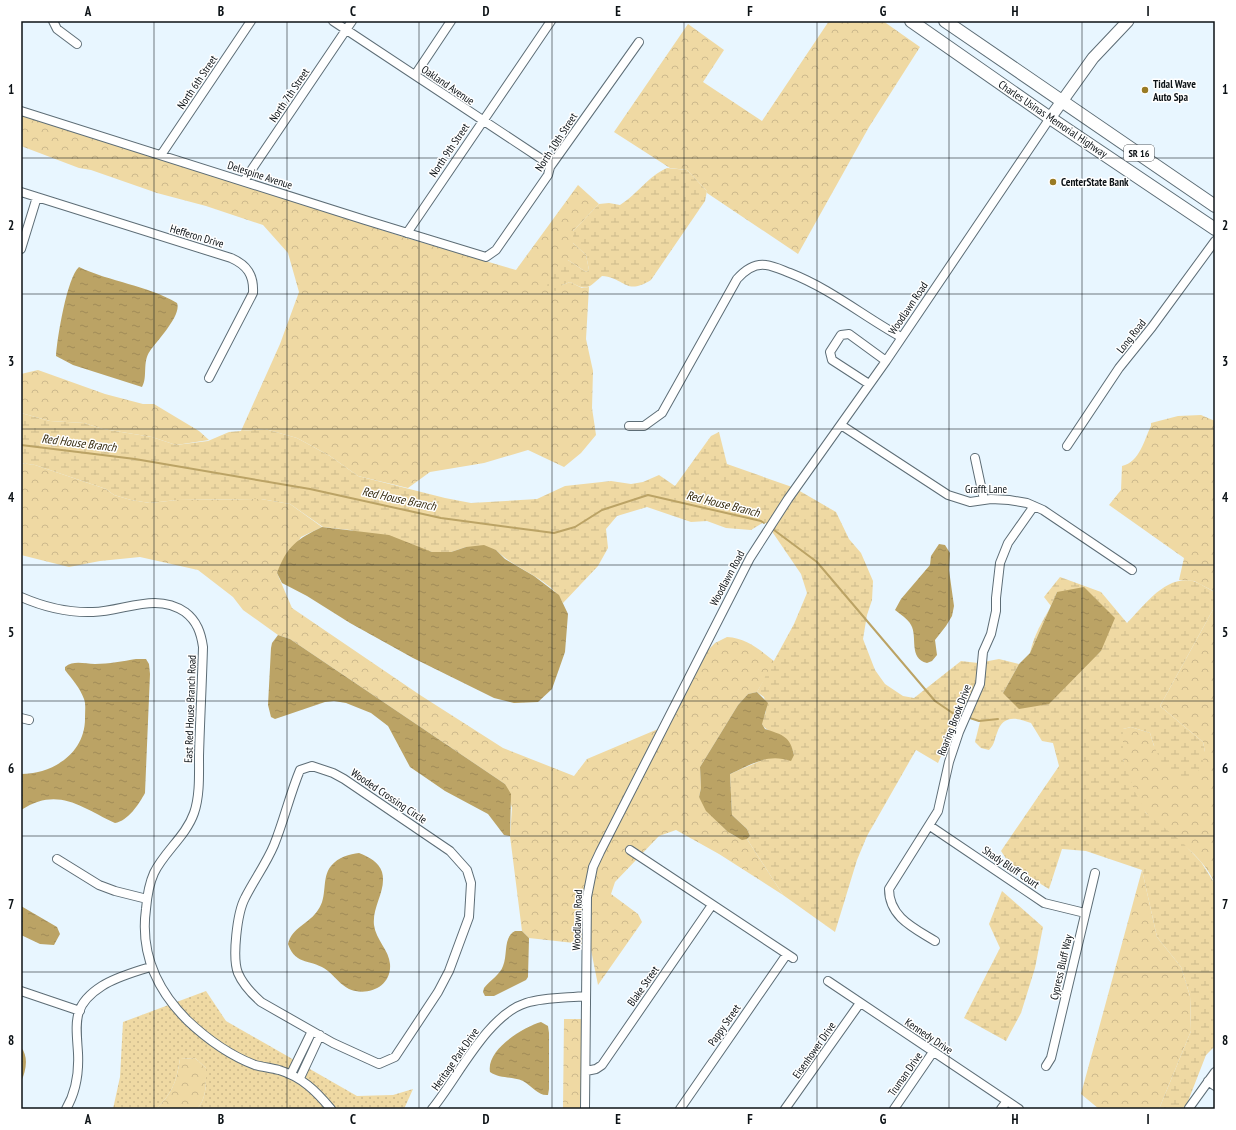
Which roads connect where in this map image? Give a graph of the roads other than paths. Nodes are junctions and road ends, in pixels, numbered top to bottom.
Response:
1 (53, 21) edge
2 (251, 21) edge
3 (333, 21) edge
4 (352, 21) edge
5 (451, 21) edge
6 (551, 21) edge
7 (911, 21) edge
8 (936, 21) edge
9 (945, 21) edge
10 (1128, 21) edge
11 (346, 30) junction
12 (639, 42) dead end
13 (77, 44) dead end
14 (990, 52) junction
15 (414, 75) junction
16 (1062, 100) junction
17 (21, 111) edge
18 (1050, 118) junction
19 (483, 120) junction
20 (161, 155) junction
21 (550, 167) junction
22 (244, 181) junction
23 (21, 192) edge
24 (37, 197) junction
25 (1215, 206) edge
26 (1215, 229) edge
27 (407, 233) junction
28 (1215, 241) edge
29 (21, 249) edge
30 (492, 255) joint
31 (901, 337) junction
32 (886, 361) junction
33 (209, 378) dead end
34 (869, 384) junction
35 (841, 425) junction
36 (629, 426) dead end
37 (1067, 446) dead end
38 (975, 458) dead end
39 (984, 500) junction
40 (1034, 506) junction
41 (1132, 570) dead end
42 (21, 597) edge
43 (930, 826) junction
44 (630, 850) dead end
45 (57, 859) dead end
46 (1095, 873) dead end
47 (147, 899) junction
48 (712, 905) junction
49 (1085, 913) junction
50 (935, 941) dead end
51 (150, 967) junction
52 (828, 981) dead end
53 (21, 991) edge
54 (586, 996) junction
55 (860, 1003) junction
56 (80, 1011) junction
57 (312, 1031) junction
58 (320, 1035) junction
59 (933, 1052) junction
60 (1046, 1066) dead end
61 (586, 1071) junction
62 (1215, 1072) edge
63 (291, 1074) junction
64 (300, 1078) junction
65 (1212, 1083) edge
66 (1007, 1101) junction
67 (1190, 1108) dead end
68 (66, 1109) edge
69 (331, 1109) edge
70 (432, 1109) edge
71 (585, 1109) edge
72 (680, 1109) edge
73 (786, 1109) edge
74 (894, 1109) edge
75 (1001, 1109) edge
76 (1019, 1109) edge

1 - 13 street
2 - 20 street, North 6th Street
3 - 11 street, Oakland Avenue
4 - 11 street, North 7th Street
5 - 15 street
6 - 19 street, North 9th Street
7 - 18 highway, Charles Usinas Memorial Highway / SR 16
8 - 14 highway
9 - 14 highway, Charles Usinas Memorial Highway / SR 16
10 - 16 main road
11 - 15 street, Oakland Avenue
11 - 22 street, North 7th Street
12 - 21 street, North 10th Street
14 - 16 highway, Charles Usinas Memorial Highway / SR 16
15 - 19 street, Oakland Avenue
16 - 18 main road
16 - 25 highway, Charles Usinas Memorial Highway / SR 16
17 - 20 street, Delespine Avenue
18 - 26 highway, Charles Usinas Memorial Highway / SR 16
18 - 31 street, Woodlawn Road
19 - 21 street, Oakland Avenue
19 - 27 street, North 9th Street
20 - 22 street, Delespine Avenue
21 - 30 street, North 10th Street
22 - 27 street, Delespine Avenue
23 - 24 street, Hefferon Drive
24 - 29 street
24 - 33 street, Hefferon Drive
27 - 30 street, Delespine Avenue
28 - 37 street, Long Road
31 - 32 street, Woodlawn Road
31 - 36 street
32 - 34 street, Woodlawn Road
32 - 34 street
34 - 35 street, Woodlawn Road
35 - 39 street, Grafft Lane
35 - 54 street, Woodlawn Road
38 - 39 street
39 - 40 street, Grafft Lane
40 - 41 street, Grafft Lane
40 - 43 street, Roaring Brook Drive
42 - 47 street, East Red House Branch Road
43 - 49 street, Shady Bluff Court
43 - 50 street, Roaring Brook Drive
44 - 48 street
45 - 47 street
46 - 49 street, Cypress Bluff Way
47 - 51 street, East Red House Branch Road
48 - 61 street, Blake Street
48 - 72 street, Pappy Street
49 - 60 street, Cypress Bluff Way
51 - 56 street
51 - 63 street, East Red House Branch Road
52 - 55 street, Kennedy Drive
53 - 56 street
54 - 61 street, Woodlawn Road
54 - 70 street, Heritage Park Drive
55 - 59 street, Kennedy Drive
55 - 73 street, Eisenhower Drive
56 - 68 street
57 - 58 street, Wooded Crossing Circle
57 - 58 street, Wooded Crossing Circle
57 - 63 street
58 - 64 street
59 - 66 street, Kennedy Drive
59 - 74 street, Truman Drive
61 - 71 street, Woodlawn Road
62 - 65 street
63 - 64 street, East Red House Branch Road
64 - 69 street, East Red House Branch Road
65 - 67 street
66 - 75 street
66 - 76 street, Kennedy Drive

